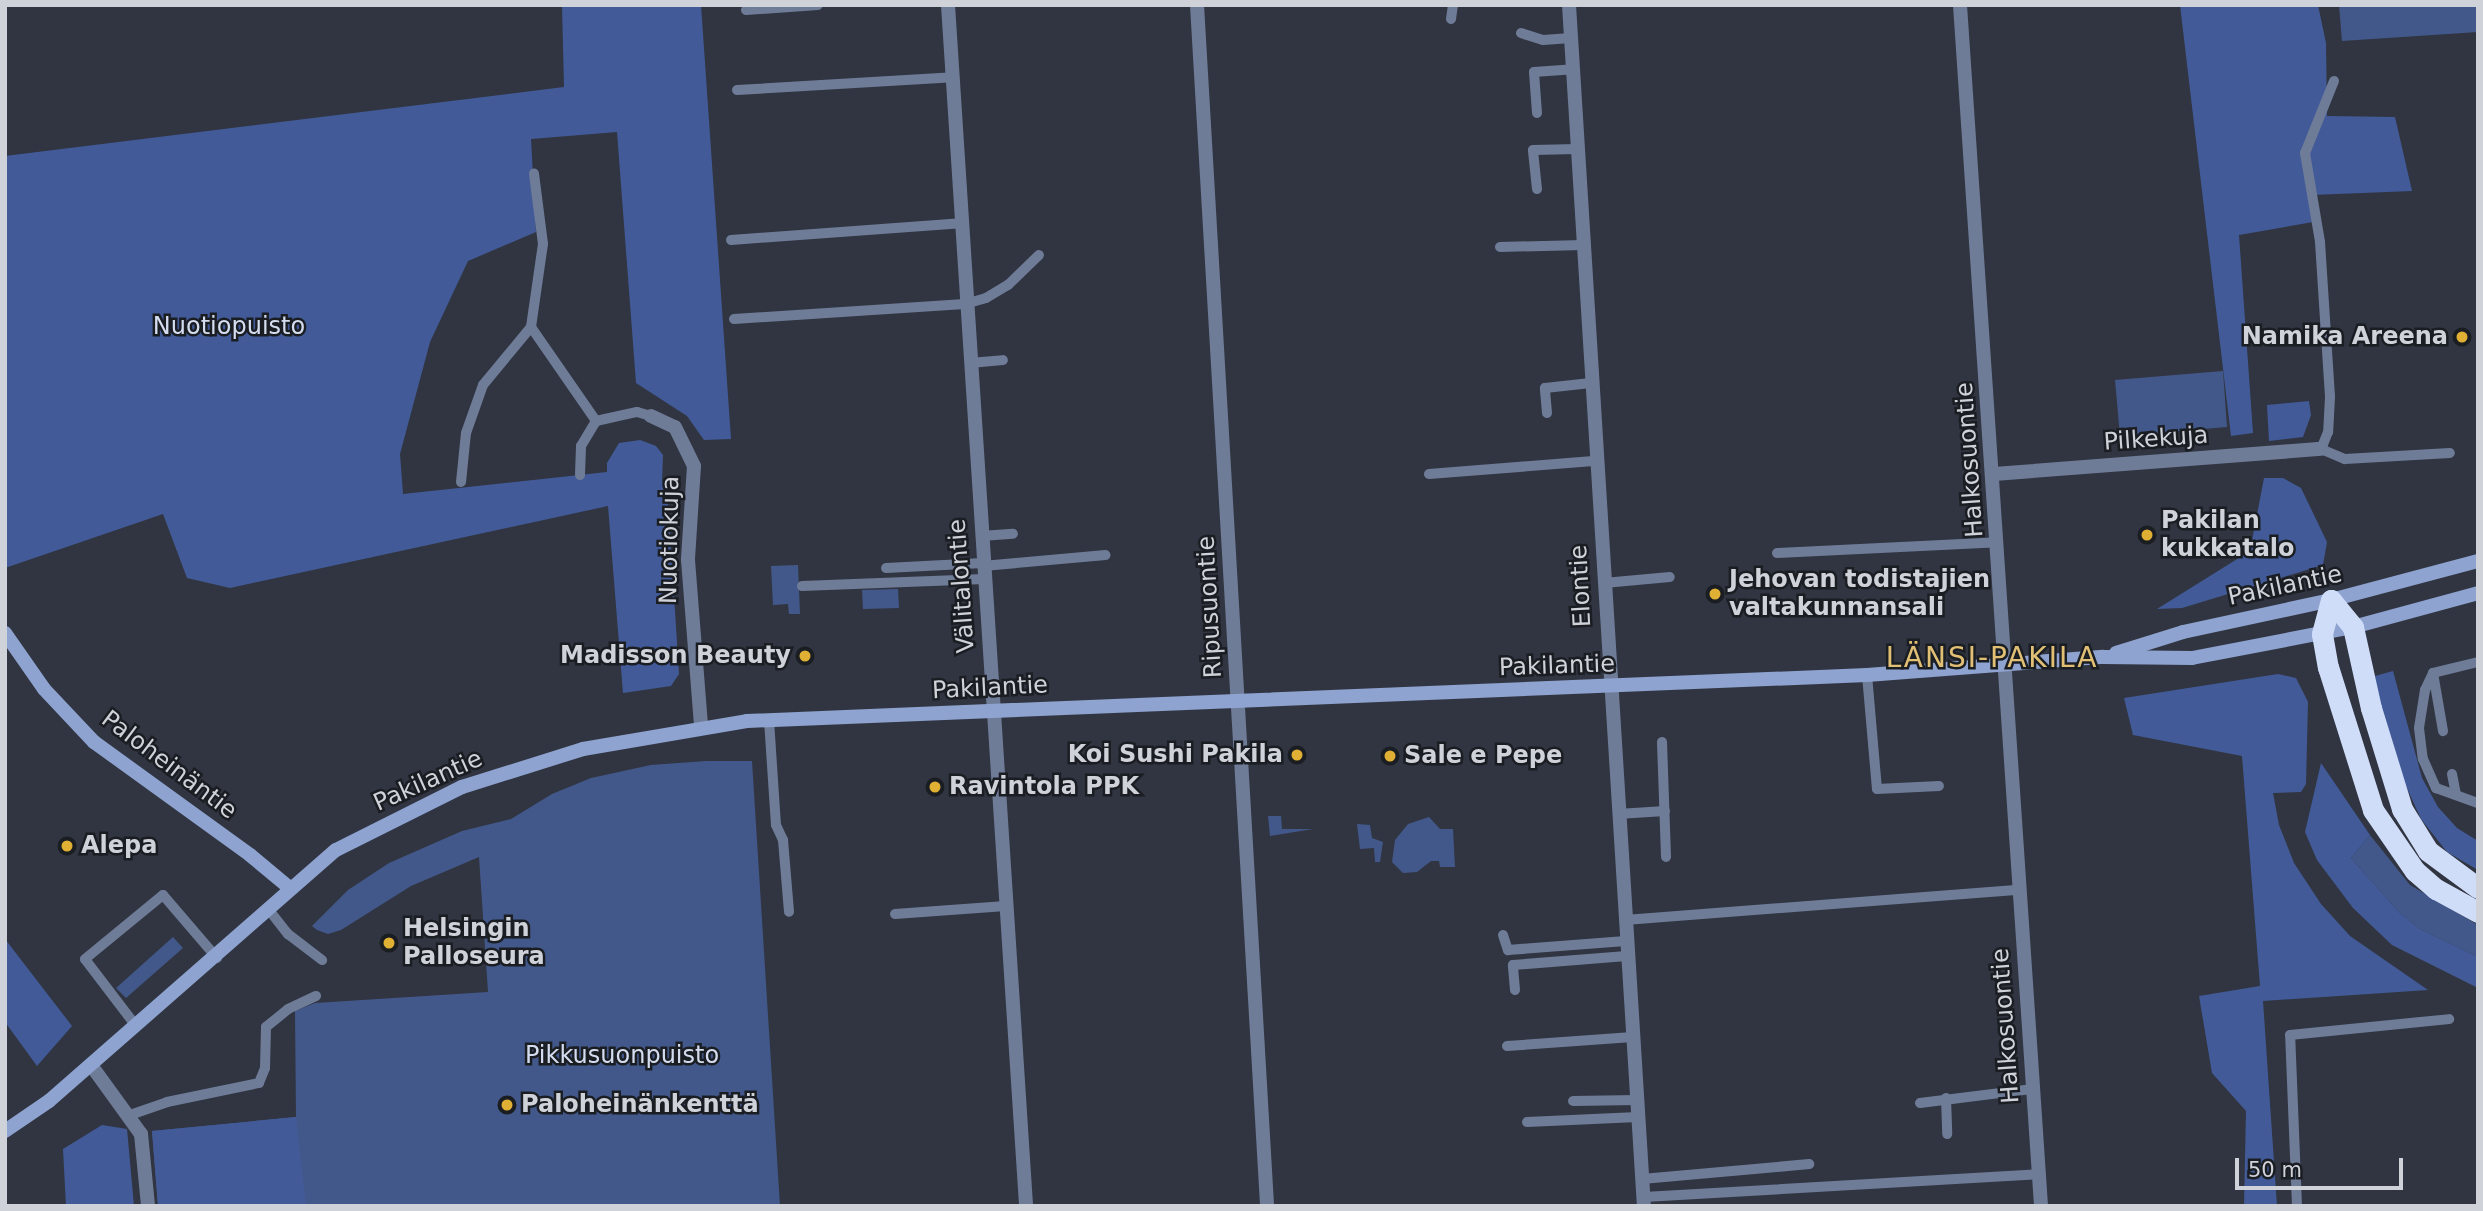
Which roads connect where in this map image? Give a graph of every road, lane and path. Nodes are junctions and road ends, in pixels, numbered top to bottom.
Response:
1 (818, 5) edge
2 (948, 5) edge
3 (1198, 5) edge
4 (1453, 5) edge
5 (1569, 5) edge
6 (1960, 5) edge
7 (746, 10) dead end
8 (1451, 19) dead end
9 (1521, 33) dead end
10 (1571, 38) junction
11 (1573, 69) junction
12 (953, 77) junction
13 (2334, 81) dead end
14 (737, 90) dead end
15 (1537, 113) dead end
16 (1577, 149) junction
17 (534, 174) dead end
18 (1537, 189) dead end
19 (960, 223) junction
20 (731, 240) dead end
21 (1583, 245) junction
22 (1500, 247) dead end
23 (1039, 255) dead end
24 (965, 304) junction
25 (734, 319) dead end
26 (531, 327) junction
27 (1003, 360) dead end
28 (970, 363) junction
29 (1591, 383) junction
30 (1547, 413) dead end
31 (650, 416) joint
32 (596, 421) junction
33 (2321, 449) junction
34 (2450, 453) dead end
35 (1596, 461) junction
36 (1429, 474) dead end
37 (1994, 474) junction
38 (580, 475) dead end
39 (461, 482) dead end
40 (1013, 534) dead end
41 (981, 536) junction
42 (1998, 542) junction
43 (1777, 553) dead end
44 (1106, 555) dead end
45 (2478, 561) edge
46 (886, 568) dead end
47 (983, 569) junction
48 (1670, 577) dead end
49 (1604, 583) junction
50 (802, 586) dead end
51 (2478, 593) edge
52 (2331, 600) junction
53 (2353, 627) junction
54 (5, 633) edge
55 (2322, 634) junction
56 (2103, 657) junction
57 (2478, 662) edge
58 (2005, 668) junction
59 (2433, 673) junction
60 (1867, 675) junction
61 (1610, 687) junction
62 (1238, 702) junction
63 (992, 710) junction
64 (769, 720) junction
65 (701, 727) junction
66 (2442, 731) dead end
67 (1662, 742) dead end
68 (2452, 774) dead end
69 (1939, 786) dead end
70 (2456, 794) junction
71 (2478, 803) edge
72 (1665, 811) junction
73 (1618, 814) junction
74 (1666, 857) dead end
75 (2478, 888) edge
76 (291, 890) junction
77 (2019, 890) junction
78 (1006, 906) junction
79 (269, 910) junction
80 (789, 912) dead end
81 (2478, 912) edge
82 (895, 914) dead end
83 (1625, 920) junction
84 (1503, 935) dead end
85 (1626, 941) junction
86 (1627, 956) junction
87 (216, 958) junction
88 (322, 960) dead end
89 (1515, 990) dead end
90 (316, 996) dead end
91 (2449, 1019) dead end
92 (136, 1026) junction
93 (1633, 1037) junction
94 (1507, 1045) dead end
95 (91, 1065) junction
96 (2033, 1089) junction
97 (1946, 1098) junction
98 (1637, 1100) junction
99 (1573, 1101) dead end
100 (1920, 1103) dead end
101 (130, 1115) junction
102 (1638, 1116) junction
103 (1527, 1122) dead end
104 (5, 1131) edge
105 (1947, 1134) dead end
106 (1809, 1164) dead end
107 (2039, 1174) junction
108 (1642, 1179) junction
109 (1644, 1201) edge
110 (148, 1206) edge
111 (1026, 1206) edge
112 (1267, 1206) edge
113 (2041, 1206) edge
114 (2297, 1206) edge

1 - 7 lane
2 - 12 street, Välitalontie
3 - 62 street, Ripusuontie
4 - 8 lane
5 - 10 street, Elontie
6 - 37 street, Halkosuontie
9 - 10 lane
10 - 11 street, Elontie
11 - 15 lane
11 - 16 street, Elontie
12 - 14 lane
12 - 19 street, Välitalontie
13 - 33 lane
16 - 18 lane
16 - 21 street, Elontie
17 - 26 lane
19 - 20 lane
19 - 24 street, Välitalontie
21 - 22 lane
21 - 29 street, Elontie
23 - 24 lane
24 - 25 lane
24 - 28 street, Välitalontie
26 - 32 lane
26 - 39 lane
27 - 28 lane
28 - 41 street, Välitalontie
29 - 30 lane
29 - 35 street, Elontie
31 - 32 lane
31 - 65 street, Nuotiokuja
32 - 38 lane
33 - 34 lane
33 - 37 street, Pilkekuja
35 - 36 lane
35 - 49 street, Elontie
37 - 42 street, Halkosuontie
40 - 41 lane
41 - 47 street, Välitalontie
42 - 43 lane
42 - 58 street, Halkosuontie
44 - 47 lane
45 - 52 main road, Pakilantie
46 - 47 lane
47 - 50 lane
47 - 63 street, Välitalontie
48 - 49 lane
49 - 61 street, Elontie
51 - 53 main road, Pakilantie
52 - 53 highway
52 - 55 highway
52 - 56 main road, Pakilantie
53 - 55 main road, Pakilantie
53 - 75 highway
54 - 76 main road, Paloheinäntie
55 - 56 main road, Pakilantie
55 - 81 highway
56 - 58 main road, Pakilantie
57 - 59 lane
58 - 60 main road, Pakilantie
58 - 77 street, Halkosuontie
59 - 66 lane
59 - 70 lane
60 - 61 main road, Pakilantie
60 - 69 lane
61 - 62 main road, Pakilantie
61 - 73 street, Elontie
62 - 63 main road, Pakilantie
62 - 112 street, Ripusuontie
63 - 64 main road, Pakilantie
63 - 78 street, Välitalontie
64 - 65 main road, Pakilantie
64 - 80 lane
65 - 76 main road, Pakilantie
67 - 72 lane
68 - 70 lane
70 - 71 lane
72 - 73 lane
72 - 74 lane
73 - 83 street, Elontie
76 - 79 main road, Pakilantie
77 - 83 lane
77 - 96 street, Halkosuontie
78 - 82 lane
78 - 111 street, Välitalontie
79 - 87 main road, Pakilantie
79 - 88 lane
83 - 85 street, Elontie
84 - 85 lane
85 - 86 street, Elontie
86 - 89 lane
86 - 93 street, Elontie
87 - 92 main road, Pakilantie
87 - 92 lane
90 - 101 lane
91 - 114 lane
92 - 95 main road, Pakilantie
93 - 94 lane
93 - 98 street, Elontie
95 - 101 street
95 - 104 main road, Pakilantie
96 - 97 lane
96 - 107 street, Halkosuontie
97 - 100 lane
97 - 105 lane
98 - 99 lane
98 - 102 street, Elontie
101 - 110 street
102 - 103 lane
102 - 108 street, Elontie
106 - 108 lane
107 - 109 lane
107 - 113 street, Halkosuontie
108 - 109 street, Elontie

